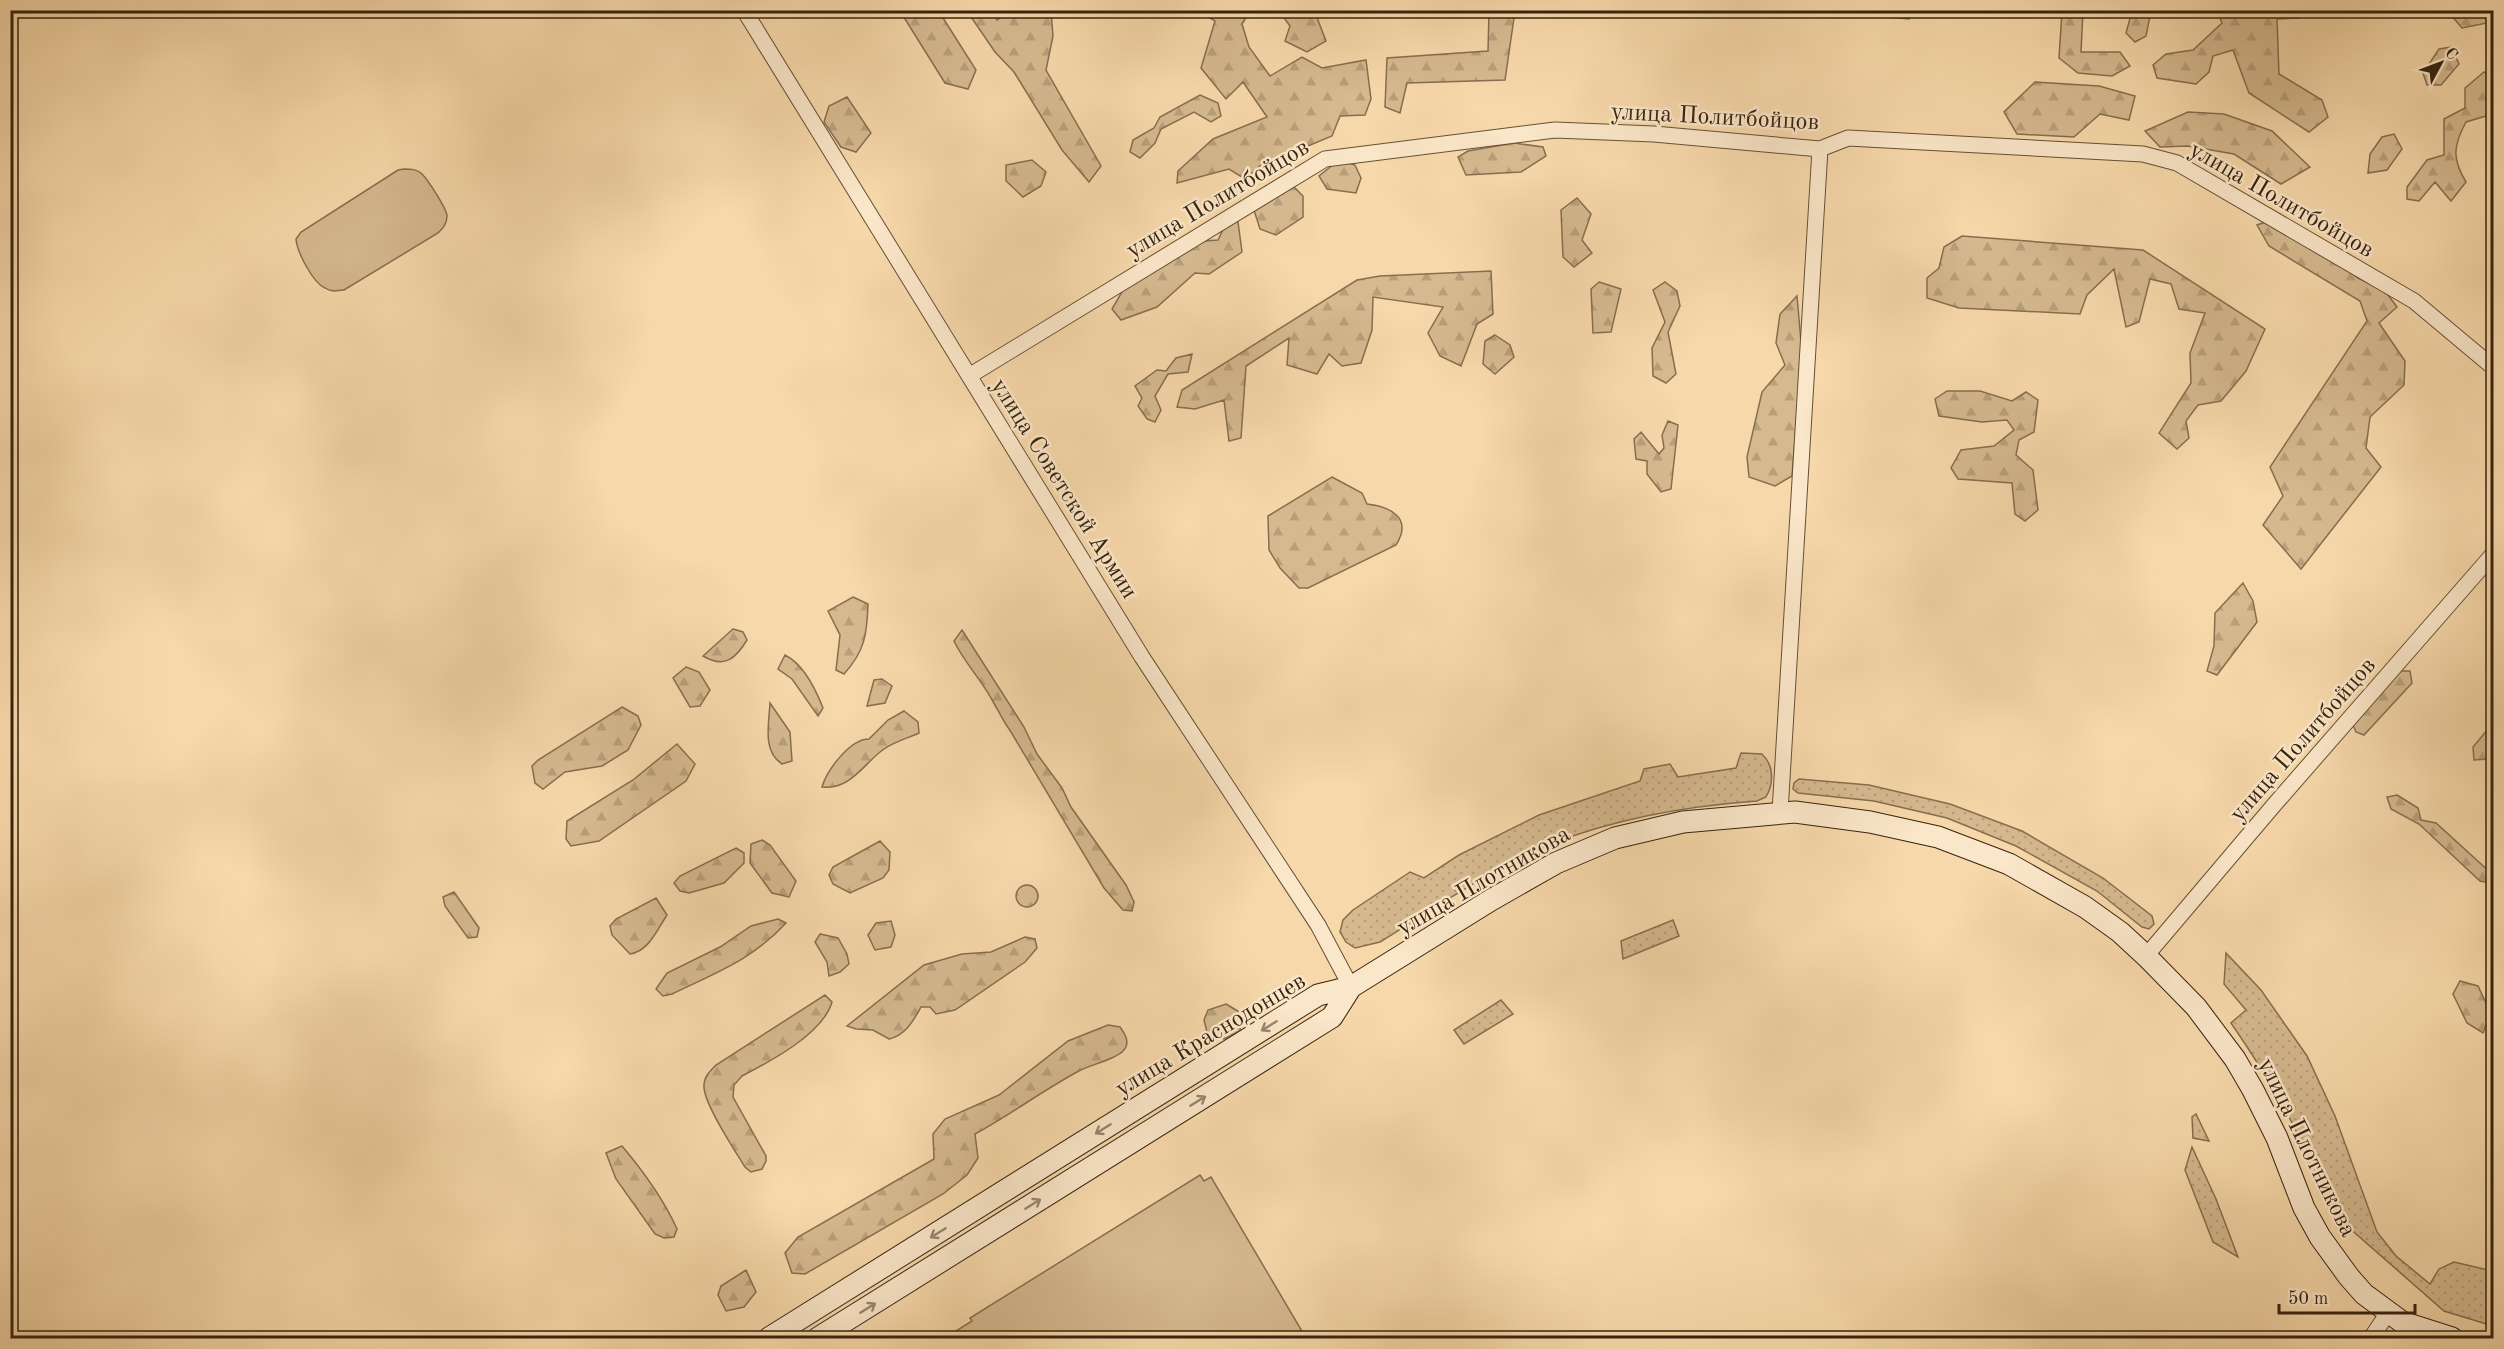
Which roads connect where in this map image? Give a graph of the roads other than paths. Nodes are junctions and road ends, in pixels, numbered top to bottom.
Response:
1 (744, 10) edge
2 (1820, 149) junction
3 (2493, 368) edge
4 (969, 376) junction
5 (2493, 553) edge
6 (1780, 812) junction
7 (2146, 956) junction
8 (1351, 987) junction
9 (2388, 1313) junction
10 (769, 1338) edge
11 (818, 1338) edge
12 (2371, 1338) edge
13 (2452, 1338) edge

1 - 4 street, улица Советской Армии
2 - 3 street, улица Политбойцов
2 - 4 street, улица Политбойцов
2 - 6 street
4 - 8 street, улица Советской Армии
5 - 7 street, улица Политбойцов
6 - 7 main road, улица Плотникова
6 - 8 main road, улица Плотникова
7 - 9 main road, улица Плотникова
8 -> 10 main road, улица Краснодонцев
11 -> 8 main road, улица Краснодонцев
9 - 12 street
9 - 13 main road, улица Плотникова

